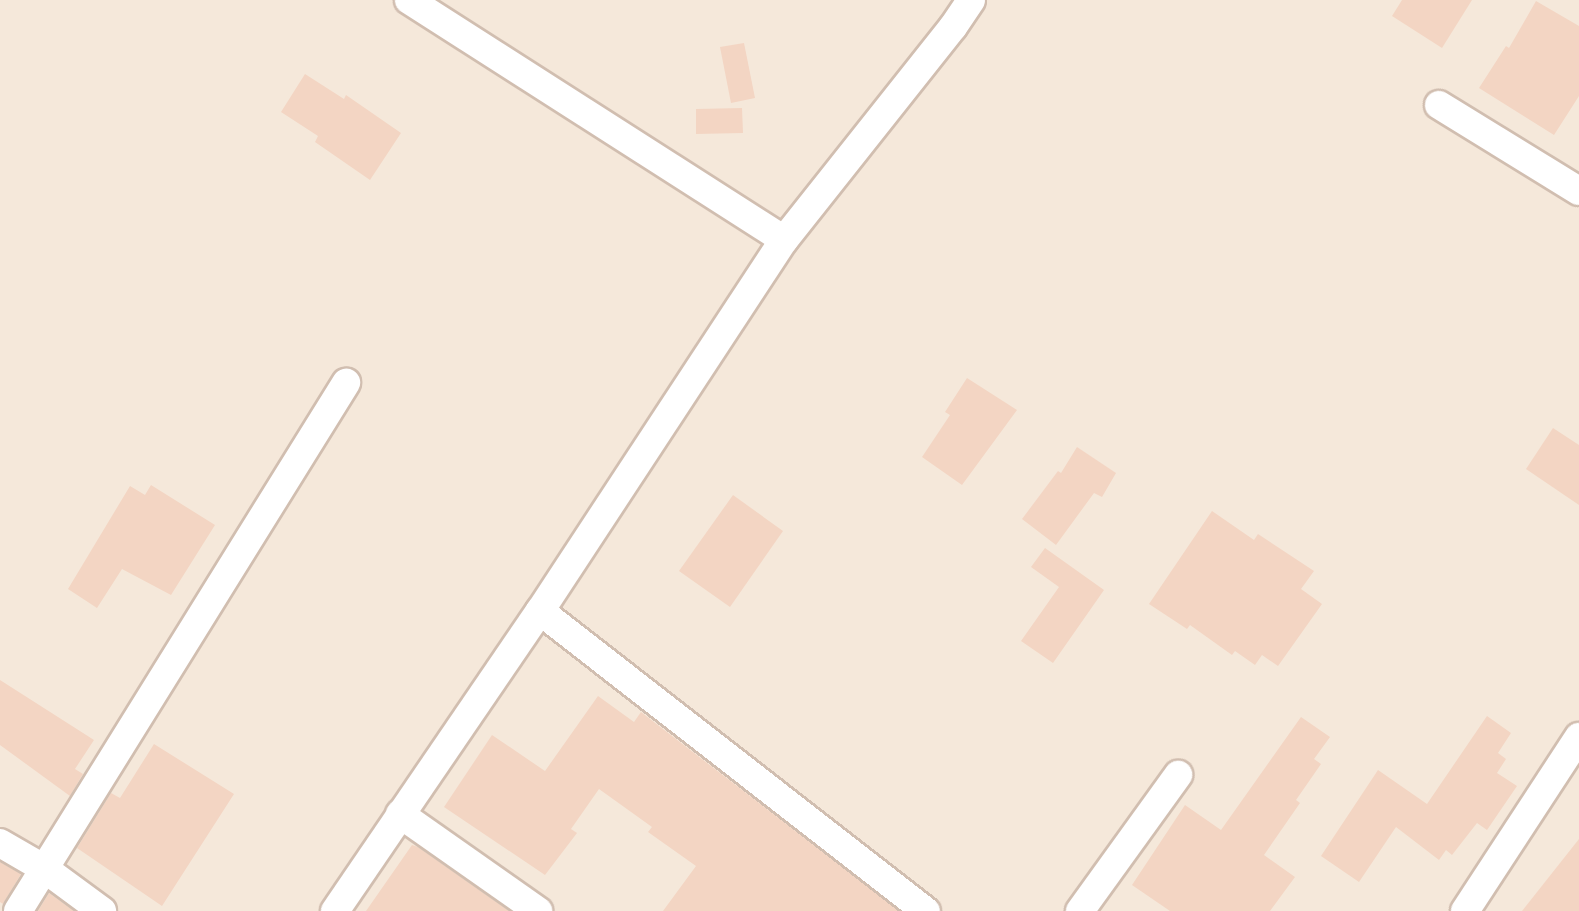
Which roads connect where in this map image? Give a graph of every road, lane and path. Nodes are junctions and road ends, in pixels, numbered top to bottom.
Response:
1 (409, 0) edge
2 (971, 0) edge
3 (1439, 105) dead end
4 (1579, 191) edge
5 (784, 240) junction
6 (346, 383) dead end
7 (541, 611) junction
8 (1579, 737) edge
9 (1178, 775) dead end
10 (400, 814) junction
11 (0, 843) edge
12 (45, 869) junction
13 (18, 911) edge
14 (102, 911) edge
15 (335, 911) edge
16 (538, 911) edge
17 (926, 911) edge
18 (1080, 911) edge
19 (1465, 911) edge

1 - 5 street
2 - 5 street
3 - 4 street
5 - 7 street
6 - 12 street
7 - 10 street
7 - 17 street
8 - 19 street
9 - 18 street
10 - 15 street
10 - 16 street
11 - 12 street
12 - 13 street
12 - 14 street

